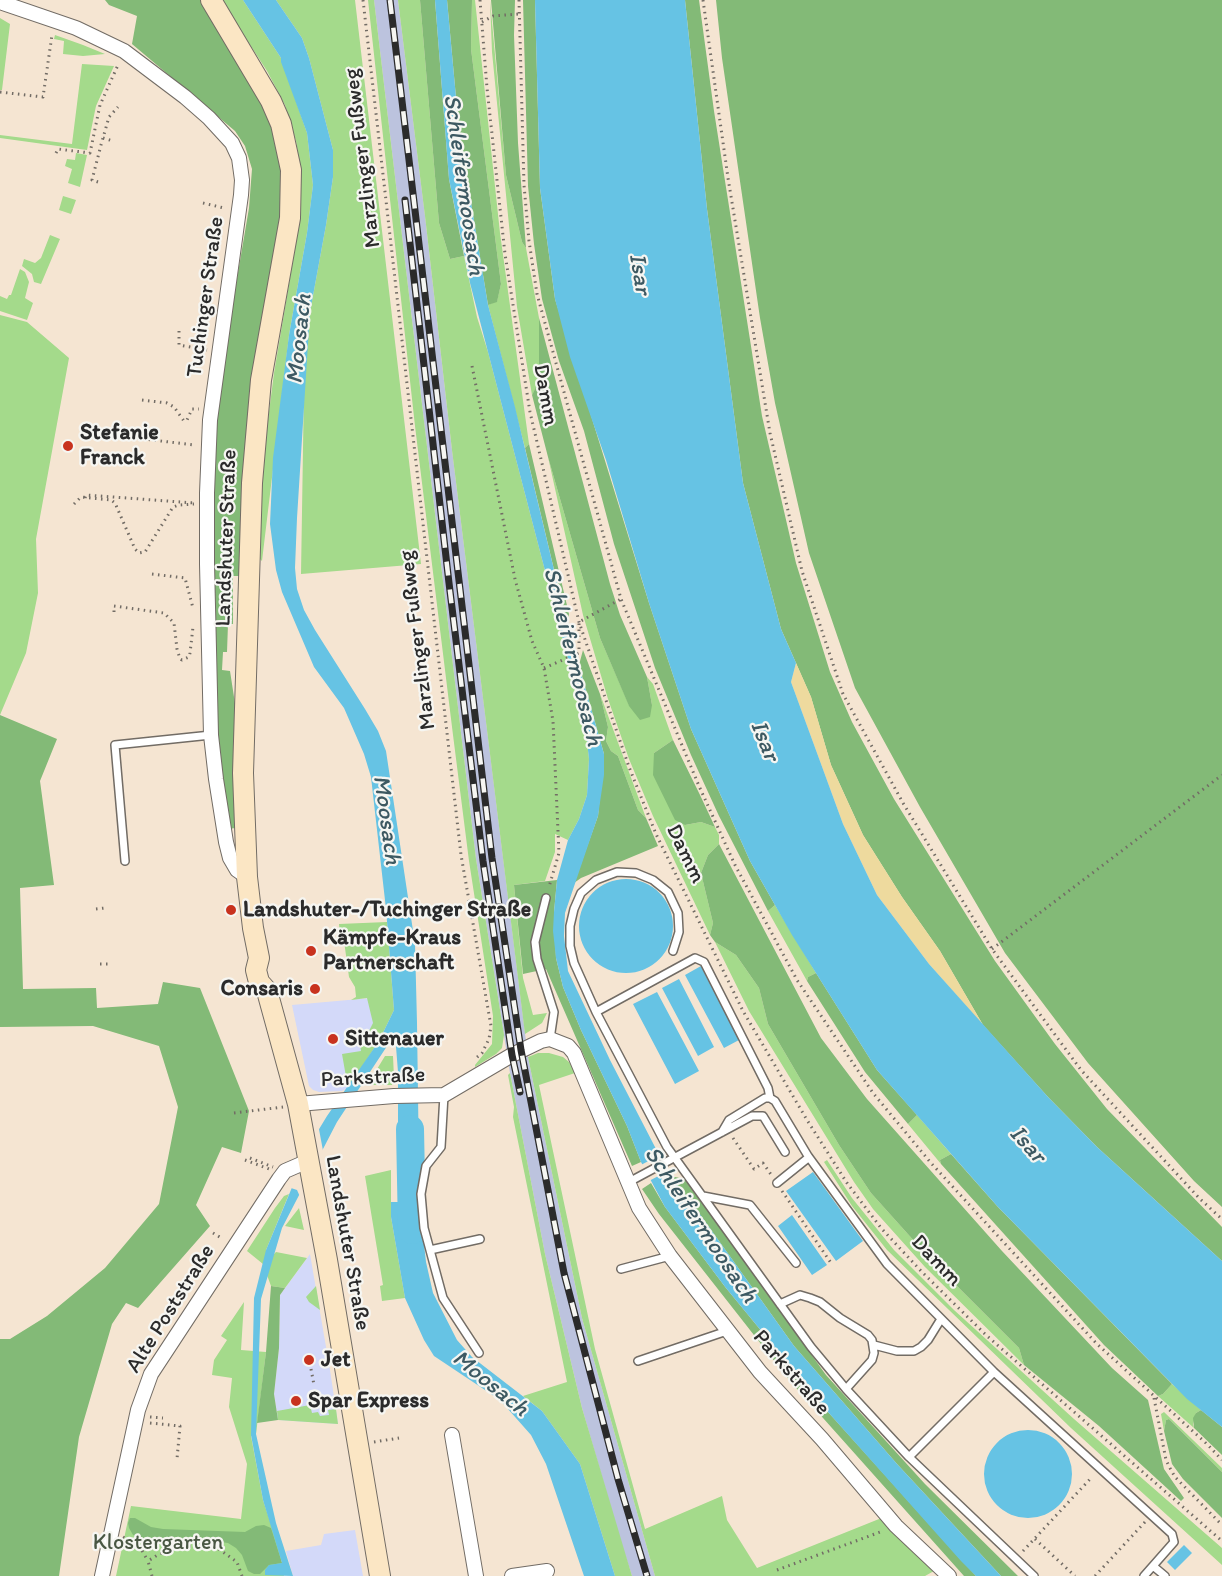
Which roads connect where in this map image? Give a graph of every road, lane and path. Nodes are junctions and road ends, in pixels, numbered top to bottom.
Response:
1 (211, 0) edge
2 (363, 0) edge
3 (480, 0) edge
4 (519, 0) edge
5 (703, 0) edge
6 (0, 2) edge
7 (519, 14) junction
8 (54, 20) junction
9 (482, 22) junction
10 (120, 59) dead end
11 (0, 92) edge
12 (21, 93) junction
13 (42, 97) junction
14 (18, 99) dead end
15 (41, 102) dead end
16 (118, 107) dead end
17 (103, 138) junction
18 (113, 141) dead end
19 (56, 153) dead end
20 (98, 182) dead end
21 (203, 202) dead end
22 (223, 206) dead end
23 (179, 331) dead end
24 (200, 349) dead end
25 (472, 366) dead end
26 (142, 400) dead end
27 (197, 408) dead end
28 (95, 433) dead end
29 (192, 445) dead end
30 (85, 498) junction
31 (74, 504) dead end
32 (152, 574) dead end
33 (621, 599) junction
34 (200, 610) dead end
35 (114, 612) dead end
36 (579, 622) junction
37 (193, 623) dead end
38 (544, 668) junction
39 (211, 735) junction
40 (1222, 775) edge
41 (125, 861) dead end
42 (247, 877) junction
43 (546, 898) joint
44 (105, 908) dead end
45 (96, 909) dead end
46 (992, 949) junction
47 (674, 951) dead end
48 (100, 964) dead end
49 (110, 964) dead end
50 (596, 1011) junction
51 (550, 1039) junction
52 (474, 1059) dead end
53 (444, 1095) junction
54 (770, 1098) junction
55 (289, 1106) junction
56 (234, 1113) dead end
57 (725, 1131) junction
58 (785, 1152) dead end
59 (808, 1156) junction
60 (250, 1158) dead end
61 (675, 1158) junction
62 (245, 1160) dead end
63 (308, 1161) junction
64 (279, 1170) junction
65 (770, 1174) dead end
66 (627, 1183) junction
67 (777, 1183) joint
68 (703, 1196) junction
69 (1222, 1219) edge
70 (480, 1239) dead end
71 (430, 1250) junction
72 (670, 1256) junction
73 (796, 1263) dead end
74 (831, 1263) dead end
75 (621, 1269) dead end
76 (780, 1304) junction
77 (941, 1319) junction
78 (727, 1331) junction
79 (874, 1346) junction
80 (479, 1353) dead end
81 (638, 1361) dead end
82 (311, 1368) dead end
83 (994, 1372) junction
84 (314, 1385) dead end
85 (846, 1389) junction
86 (1154, 1396) junction
87 (147, 1416) dead end
88 (163, 1418) dead end
89 (146, 1422) dead end
90 (452, 1435) dead end
91 (399, 1438) dead end
92 (369, 1443) dead end
93 (909, 1457) junction
94 (177, 1459) dead end
95 (1222, 1460) edge
96 (1090, 1480) dead end
97 (1147, 1523) dead end
98 (1222, 1525) edge
99 (896, 1526) junction
100 (121, 1537) dead end
101 (1035, 1539) junction
102 (1222, 1541) edge
103 (1029, 1545) dead end
104 (148, 1561) junction
105 (1153, 1566) junction
106 (777, 1570) dead end
107 (547, 1571) dead end
108 (102, 1576) edge
109 (153, 1576) edge
110 (242, 1576) edge
111 (380, 1576) edge
112 (476, 1576) edge
113 (512, 1576) edge
114 (949, 1576) edge
115 (1034, 1576) edge
116 (1075, 1576) edge
117 (1095, 1576) edge
118 (1144, 1576) edge
119 (1165, 1576) edge

1 - 42 main road, Landshuter Straße
2 - 52 path, Marzlinger Fußweg
3 - 9 path, Damm
4 - 7 path
5 - 46 path
6 - 8 street, Tuchinger Straße
7 - 9 path
7 - 33 path
8 - 13 path
8 - 39 street, Tuchinger Straße
9 - 36 path, Damm
10 - 19 path
11 - 12 path
12 - 13 path
12 - 14 path
13 - 15 path
16 - 17 path
17 - 18 path
17 - 20 path
21 - 22 path
23 - 24 path
25 - 38 path
26 - 27 path
28 - 29 path
30 - 30 path
30 - 31 path
32 - 34 path
33 - 36 path
33 - 86 path
35 - 37 path
36 - 38 path
36 - 102 path, Damm
38 - 43 path
39 - 41 lane
39 - 42 street, Tuchinger Straße
40 - 46 path
42 - 55 main road, Landshuter Straße
43 - 51 lane
44 - 45 path
46 - 69 path
47 - 50 lane
48 - 49 path
50 - 54 lane
50 - 61 lane
51 - 53 street, Parkstraße
51 - 66 street, Parkstraße
53 - 55 street, Parkstraße
53 - 71 lane
54 - 57 lane
54 - 59 lane
55 - 56 path
55 - 63 main road, Landshuter Straße
57 - 58 lane
57 - 61 lane
57 - 65 path
59 - 67 lane
59 - 77 lane
60 - 64 path
61 - 66 lane
61 - 68 lane
62 - 64 path
63 - 64 street, Alte Poststraße
63 - 111 main road, Landshuter Straße
64 - 108 street, Alte Poststraße
66 - 72 street, Parkstraße
67 - 74 path
68 - 73 lane
68 - 76 lane
70 - 71 lane
71 - 80 lane
72 - 75 lane
72 - 78 street, Parkstraße
76 - 79 lane
76 - 85 lane
77 - 79 lane
77 - 83 lane
78 - 81 lane
78 - 99 street, Parkstraße
79 - 85 lane
82 - 84 path
83 - 93 lane
83 - 105 lane
85 - 93 lane
86 - 95 path
86 - 98 path
87 - 88 path
89 - 94 path
90 - 112 street
91 - 92 path
93 - 115 lane
96 - 101 path
97 - 117 path
99 - 106 path
99 - 114 street, Parkstraße
100 - 104 path
101 - 103 path
101 - 116 path
104 - 109 path
104 - 110 path
105 - 118 lane
105 - 119 lane
107 - 113 street

